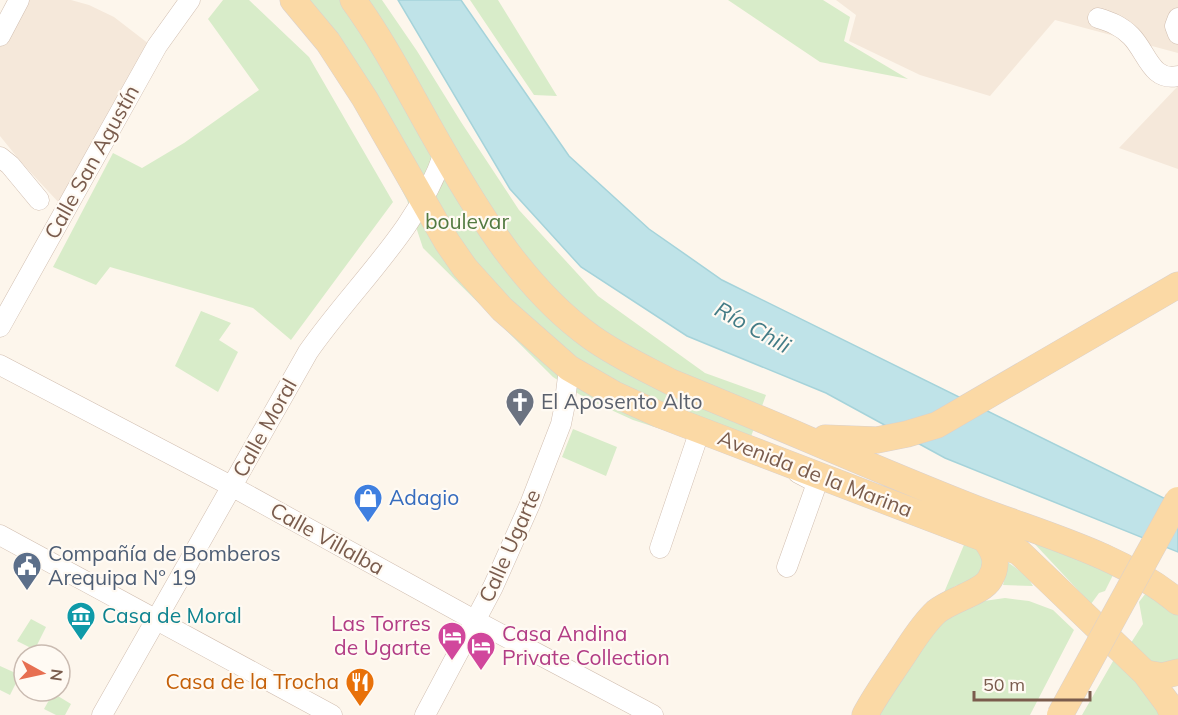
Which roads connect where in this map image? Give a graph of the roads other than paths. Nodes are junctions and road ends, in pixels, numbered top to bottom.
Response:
1 (19, 0) edge
2 (190, 0) edge
3 (293, 0) edge
4 (353, 0) edge
5 (1098, 18) dead end
6 (1178, 18) edge
7 (1178, 34) edge
8 (0, 36) edge
9 (1178, 76) edge
10 (444, 153) junction
11 (0, 157) edge
12 (39, 200) dead end
13 (423, 200) junction
14 (479, 210) junction
15 (443, 236) junction
16 (1178, 285) edge
17 (0, 327) edge
18 (0, 365) edge
19 (568, 368) junction
20 (786, 428) junction
21 (700, 430) junction
22 (774, 460) junction
23 (232, 487) junction
24 (1178, 500) edge
25 (0, 535) edge
26 (983, 537) junction
27 (660, 548) dead end
28 (787, 567) dead end
29 (1178, 602) edge
30 (156, 620) junction
31 (476, 621) junction
32 (1178, 672) edge
33 (1145, 673) junction
34 (102, 715) edge
35 (332, 715) edge
36 (425, 715) edge
37 (653, 715) edge
38 (865, 715) edge
39 (1060, 715) edge
40 (1173, 715) edge

1 - 8 street
2 - 17 street, Calle San Agustín
3 - 13 main road, Avenida de la Marina
4 - 10 main road, Avenida de la Marina
5 - 9 street
6 - 7 street
10 - 13 street, Calle Moral
10 - 14 main road, Avenida de la Marina
11 - 12 street
13 - 15 main road, Avenida de la Marina
13 - 23 street, Calle Moral
14 - 15 main road
14 - 20 main road, Avenida de la Marina
15 - 19 main road, Avenida de la Marina
16 - 20 main road
18 - 23 street, Calle Villalba
19 - 21 main road, Avenida de la Marina
19 - 31 street, Calle Ugarte
20 - 29 main road, Avenida de la Marina
21 - 22 main road, Avenida de la Marina
21 - 27 street
22 - 26 main road, Avenida de la Marina
22 - 28 street
23 - 30 street, Calle Moral
23 - 31 street, Calle Villalba
24 - 39 main road, bridge
25 - 30 street
26 - 33 main road, Avenida de la Marina
26 - 38 main road
30 - 34 street, Calle Moral
30 - 35 street
31 - 36 street, Calle Ugarte
31 - 37 street, Calle Villalba
32 - 33 main road
33 - 40 main road, Avenida de la Marina

